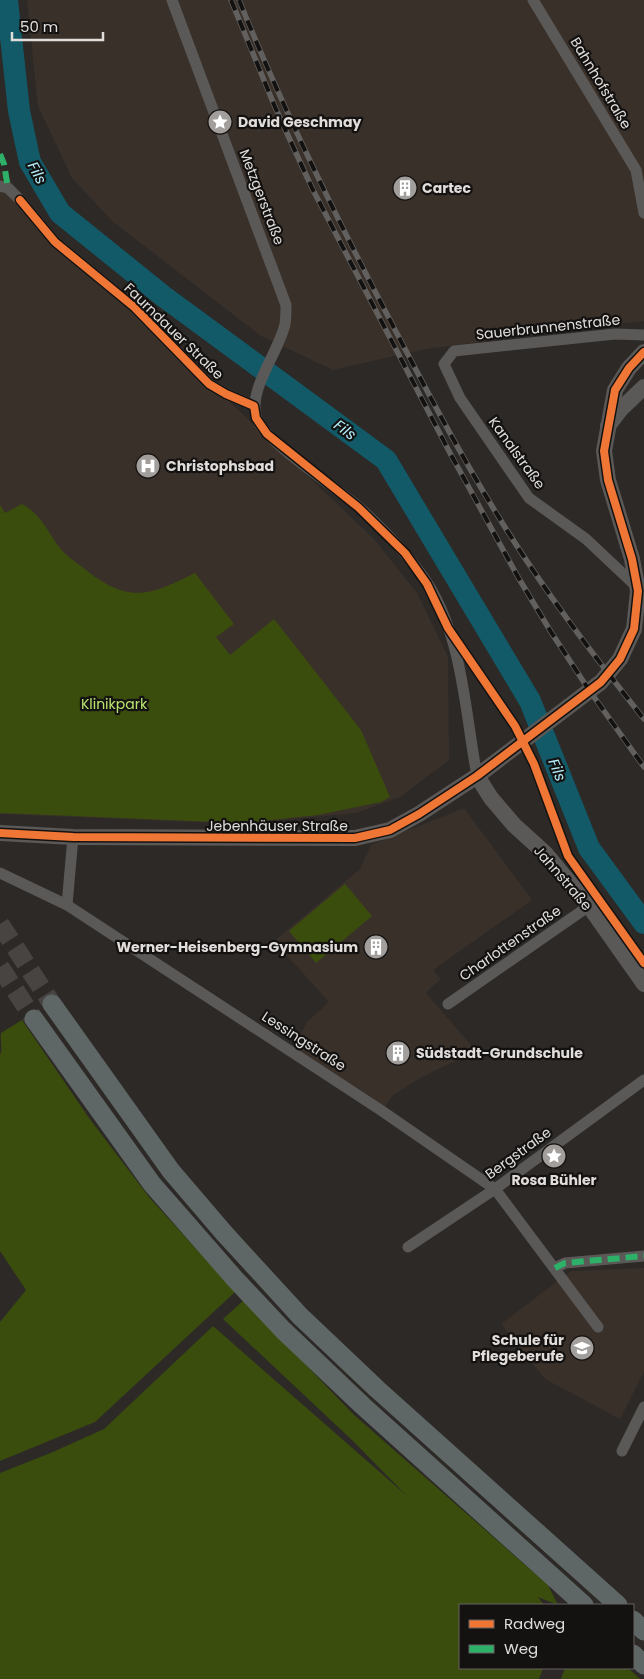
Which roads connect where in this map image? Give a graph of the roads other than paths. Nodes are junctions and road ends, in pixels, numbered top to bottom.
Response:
1 (172, 0) edge
2 (533, 0) edge
3 (640, 168) edge
4 (0, 186) edge
5 (644, 214) edge
6 (644, 335) edge
7 (454, 351) joint
8 (644, 352) edge
9 (641, 392) edge
10 (254, 406) junction
11 (607, 428) junction
12 (644, 594) edge
13 (477, 776) junction
14 (0, 833) edge
15 (73, 837) junction
16 (0, 873) edge
17 (68, 905) junction
18 (589, 906) junction
19 (644, 984) edge
20 (52, 1004) tunnel mouth
21 (448, 1004) dead end
22 (34, 1019) tunnel mouth
23 (644, 1080) edge
24 (495, 1189) junction
25 (408, 1247) dead end
26 (644, 1256) edge
27 (555, 1268) junction
28 (598, 1326) dead end
29 (644, 1407) edge
30 (622, 1451) dead end
31 (583, 1604) edge
32 (617, 1604) edge
33 (634, 1621) edge
34 (644, 1631) edge
35 (634, 1655) edge
36 (644, 1665) edge

1 - 10 street, Metzgerstraße
2 - 3 street, Bahnhofstraße
3 - 5 street, Bahnhofstraße
4 - 10 street, Faurndauer Straße
6 - 7 street, Sauerbrunnenstraße
7 - 12 street, Kanalstraße
8 - 11 main road, Jebenhäuser Straße
9 - 11 main road
10 - 13 street
11 - 13 main road, Jebenhäuser Straße
13 - 15 main road, Jebenhäuser Straße
13 - 18 main road, Jahnstraße
14 - 15 main road, Jebenhäuser Straße
15 - 17 street
16 - 17 street, Lessingstraße
17 - 24 street, Lessingstraße
18 - 19 main road, Jahnstraße
18 - 21 street, Charlottenstraße
20 - 32 highway
22 - 31 highway
23 - 24 street, Bergstraße
24 - 25 street, Bergstraße
24 - 27 street, Lessingstraße
26 - 27 street
27 - 28 street, Lessingstraße
29 - 30 street
33 - 34 highway
35 - 36 highway

